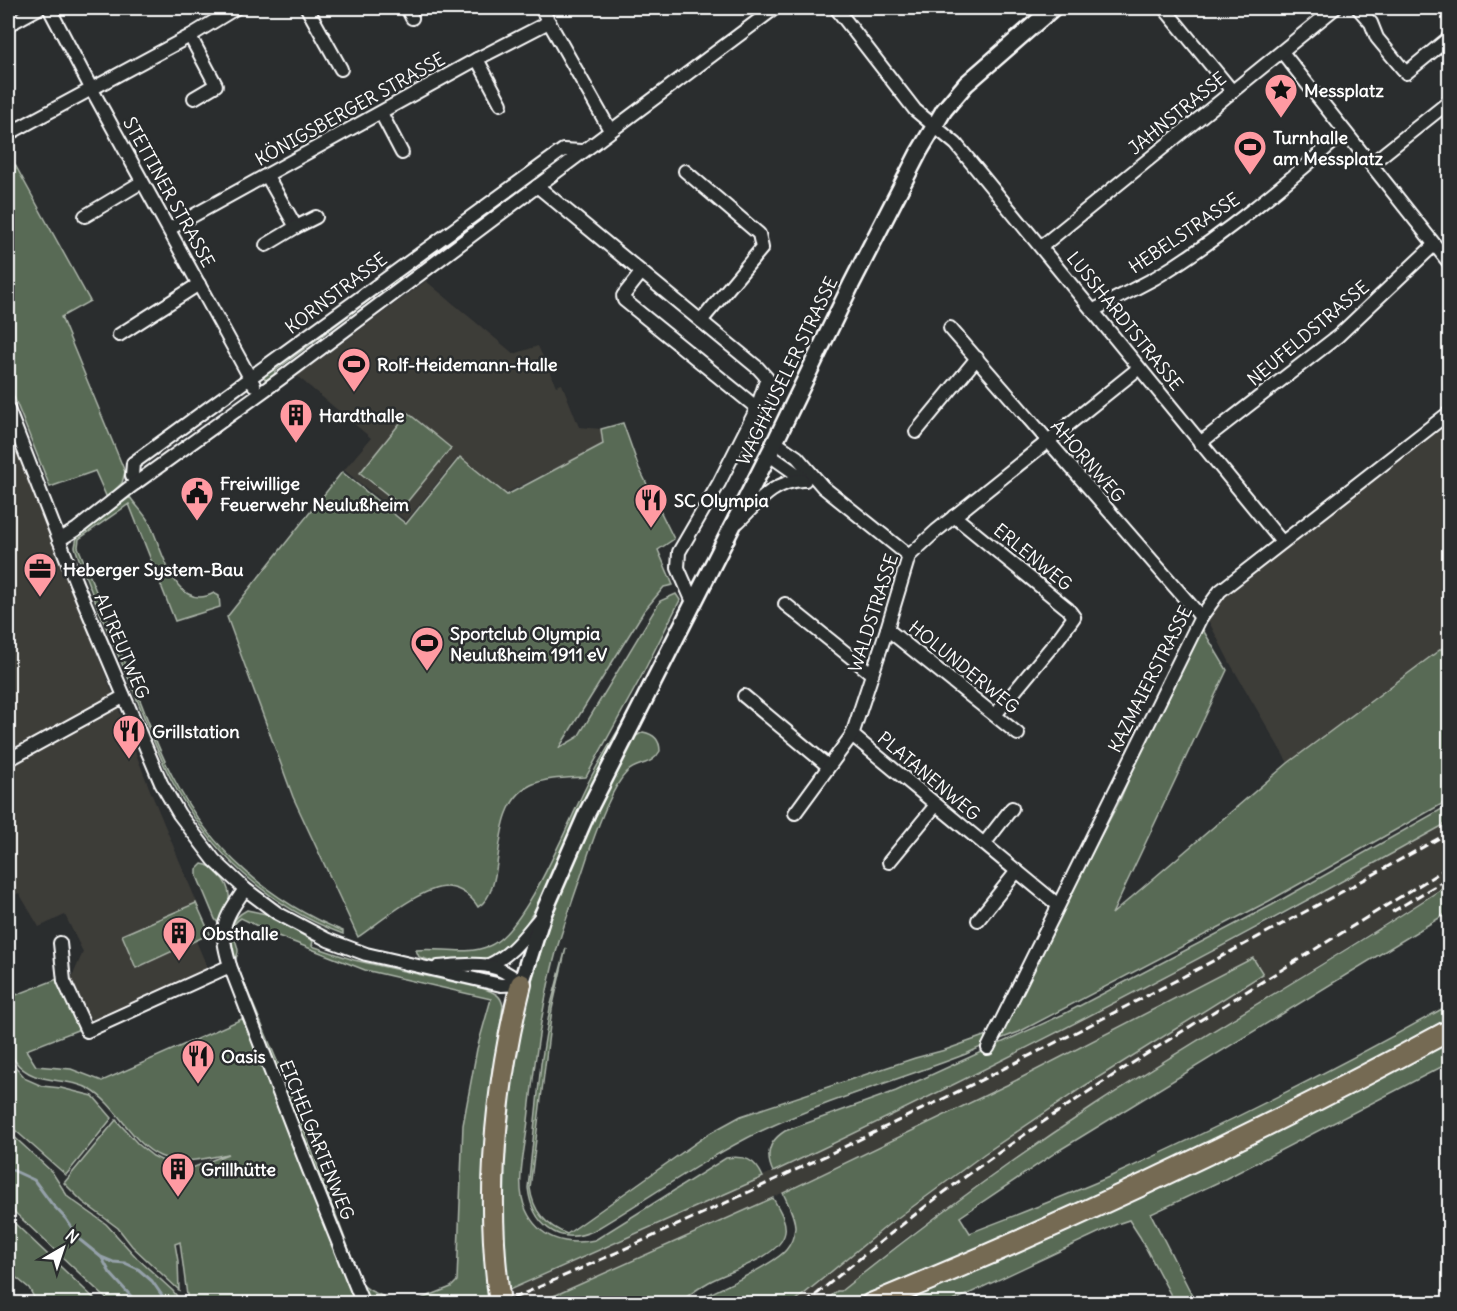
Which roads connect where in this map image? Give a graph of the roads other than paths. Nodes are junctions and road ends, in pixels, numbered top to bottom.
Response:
1 (39, 8) edge
2 (49, 8) edge
3 (236, 8) edge
4 (307, 8) edge
5 (541, 8) edge
6 (775, 8) edge
7 (836, 8) edge
8 (1053, 8) edge
9 (1164, 8) edge
10 (1335, 8) edge
11 (1358, 8) edge
12 (549, 22) junction
13 (8, 25) edge
14 (190, 36) junction
15 (1449, 37) edge
16 (1282, 52) junction
17 (477, 60) junction
18 (341, 69) dead end
19 (91, 88) junction
20 (1232, 91) junction
21 (194, 99) dead end
22 (1449, 101) edge
23 (501, 104) dead end
24 (381, 113) junction
25 (934, 126) junction
26 (610, 130) junction
27 (1345, 132) junction
28 (8, 134) edge
29 (582, 152) junction
30 (402, 153) dead end
31 (1371, 164) junction
32 (685, 171) dead end
33 (267, 176) junction
34 (142, 182) junction
35 (537, 186) junction
36 (85, 216) dead end
37 (316, 217) dead end
38 (296, 227) junction
39 (169, 229) junction
40 (267, 245) dead end
41 (1434, 245) junction
42 (1042, 246) junction
43 (1449, 264) edge
44 (641, 273) junction
45 (199, 284) junction
46 (1094, 310) junction
47 (701, 321) junction
48 (950, 328) dead end
49 (119, 335) dead end
50 (977, 358) junction
51 (1139, 368) junction
52 (251, 379) junction
53 (260, 393) junction
54 (757, 408) junction
55 (8, 409) edge
56 (1449, 412) edge
57 (916, 432) dead end
58 (1047, 442) junction
59 (1200, 443) junction
60 (772, 448) junction
61 (802, 480) junction
62 (136, 483) junction
63 (823, 487) junction
64 (954, 516) junction
65 (730, 529) junction
66 (60, 540) junction
67 (1282, 542) junction
68 (909, 556) junction
69 (693, 602) junction
70 (785, 604) dead end
71 (1201, 617) junction
72 (887, 629) junction
73 (872, 674) junction
74 (123, 696) junction
75 (744, 696) dead end
76 (995, 715) junction
77 (1018, 734) dead end
78 (852, 735) junction
79 (8, 760) edge
80 (828, 766) junction
81 (936, 805) junction
82 (1012, 808) dead end
83 (795, 813) dead end
84 (984, 844) junction
85 (889, 862) dead end
86 (1017, 871) junction
87 (245, 889) junction
88 (1058, 905) junction
89 (543, 914) junction
90 (978, 920) dead end
91 (60, 943) dead end
92 (489, 965) junction
93 (230, 966) junction
94 (429, 968) junction
95 (521, 984) junction
96 (1449, 1029) edge
97 (988, 1048) dead end
98 (363, 1304) edge
99 (500, 1304) edge
100 (871, 1304) edge

1 - 13 street
2 - 19 street, STETTINER STRASSE
3 - 14 street
4 - 18 street
5 - 12 street
6 - 26 street, KORNSTRASSE
7 - 25 street, LUSSHARDTSTRASSE
8 - 25 street, WAGHÄUSELER STRASSE
9 - 20 street
10 - 16 street, JAHNSTRASSE
11 - 15 street
12 - 17 street, KÖNIGSBERGER STRASSE
12 - 26 street
14 - 19 street
14 - 21 street
16 - 20 street, JAHNSTRASSE
16 - 27 street
17 - 23 street
17 - 24 street, KÖNIGSBERGER STRASSE
19 - 28 street
19 - 34 street, STETTINER STRASSE
20 - 42 street, JAHNSTRASSE
22 - 31 street
24 - 30 street
24 - 33 street, KÖNIGSBERGER STRASSE
25 - 42 street, LUSSHARDTSTRASSE
25 - 60 street, WAGHÄUSELER STRASSE
26 - 29 street, KORNSTRASSE
27 - 31 street
27 - 46 street, HEBELSTRASSE
29 - 35 street, KORNSTRASSE
29 - 52 street, KORNSTRASSE
31 - 41 street
32 - 47 street
33 - 38 street
33 - 39 street, KÖNIGSBERGER STRASSE
34 - 36 street
34 - 39 street, STETTINER STRASSE
35 - 44 street
35 - 53 street, KORNSTRASSE
37 - 38 street
38 - 40 street
39 - 45 street, STETTINER STRASSE
41 - 43 street
41 - 59 street, NEUFELDSTRASSE
42 - 46 street, LUSSHARDTSTRASSE
44 - 47 street
44 - 54 street
45 - 49 street
45 - 52 street, STETTINER STRASSE
46 - 51 street, LUSSHARDTSTRASSE
47 - 54 street
48 - 50 street, AHORNWEG
50 - 57 street
50 - 58 street, AHORNWEG
51 - 58 street, WALDSTRASSE
51 - 59 street, LUSSHARDTSTRASSE
52 - 53 street, STETTINER STRASSE
52 - 62 street, KORNSTRASSE
53 - 62 street, KORNSTRASSE
54 - 69 street
55 - 66 street, ALTREUTWEG
56 - 67 street, KAZMAIERSTRASSE
58 - 64 street, WALDSTRASSE
58 - 71 street, AHORNWEG
59 - 67 street, LUSSHARDTSTRASSE
60 - 61 street
60 - 63 street
60 - 65 street, WAGHÄUSELER STRASSE
61 - 63 street
61 - 65 street
62 - 66 street, KORNSTRASSE
63 - 68 street
64 - 68 street, WALDSTRASSE
64 - 76 street, ERLENWEG
65 - 69 street, WAGHÄUSELER STRASSE
66 - 74 street, ALTREUTWEG
67 - 71 street, KAZMAIERSTRASSE
68 - 72 street, WALDSTRASSE
69 - 89 street, WAGHÄUSELER STRASSE
70 - 73 street
71 - 88 street, KAZMAIERSTRASSE
72 - 73 street, WALDSTRASSE
72 - 76 street, HOLUNDERWEG
73 - 78 street, WALDSTRASSE
74 - 79 street
74 - 87 street, ALTREUTWEG
75 - 80 street
76 - 77 street, HOLUNDERWEG
78 - 80 street, WALDSTRASSE
78 - 81 street, PLATANENWEG
80 - 83 street, WALDSTRASSE
81 - 84 street, PLATANENWEG
81 - 85 street
82 - 84 street, PLATANENWEG
84 - 86 street, PLATANENWEG
86 - 88 street, PLATANENWEG
86 - 90 street
87 - 93 street, EICHELGARTENWEG
87 - 94 street, ALTREUTWEG
88 - 97 street, KAZMAIERSTRASSE
89 - 92 street
89 - 95 street, WAGHÄUSELER STRASSE
91 - 93 street
92 - 94 street, ALTREUTWEG
92 - 95 street, ALTREUTWEG
93 - 98 street, EICHELGARTENWEG
94 - 95 street, ALTREUTWEG
95 - 99 main road
96 - 100 main road

